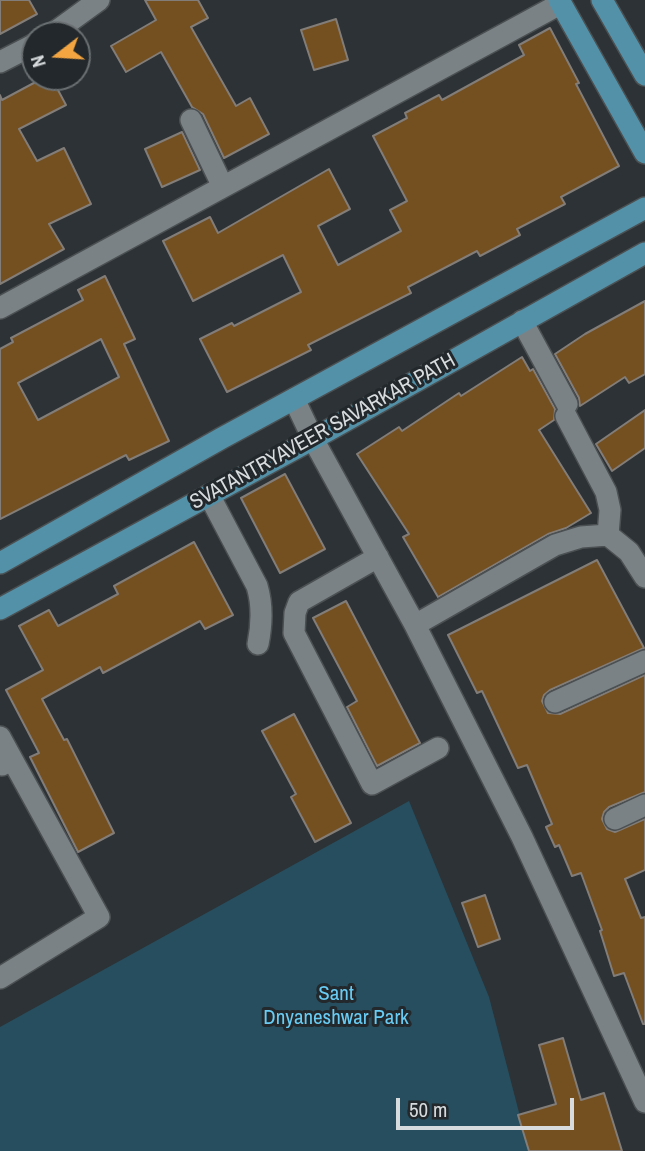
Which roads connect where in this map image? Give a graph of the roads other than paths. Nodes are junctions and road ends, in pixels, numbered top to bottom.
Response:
1 (99, 0) edge
2 (602, 0) edge
3 (560, 2) edge
4 (70, 21) edge
5 (21, 51) edge
6 (0, 62) edge
7 (645, 75) edge
8 (191, 120) dead end
9 (645, 153) edge
10 (223, 187) junction
11 (645, 208) edge
12 (645, 253) edge
13 (0, 308) edge
14 (522, 321) junction
15 (294, 399) junction
16 (313, 439) junction
17 (209, 495) junction
18 (608, 535) junction
19 (378, 557) junction
20 (0, 563) edge
21 (645, 577) edge
22 (0, 609) edge
23 (415, 625) junction
24 (258, 644) dead end
25 (645, 661) edge
26 (555, 702) dead end
27 (0, 737) edge
28 (438, 748) dead end
29 (6, 762) edge
30 (645, 805) edge
31 (615, 819) dead end
32 (0, 978) edge
33 (645, 1102) edge

1 - 4 street
2 - 7 main road
3 - 9 main road
3 - 10 street
5 - 6 street
8 - 10 street
10 - 13 street
11 - 15 main road, SVATANTRYAVEER SAVARKAR PATH
12 - 14 main road, SVATANTRYAVEER SAVARKAR PATH
14 - 16 main road, SVATANTRYAVEER SAVARKAR PATH
14 - 18 street
15 - 16 street
15 - 20 main road, SVATANTRYAVEER SAVARKAR PATH
16 - 17 main road, SVATANTRYAVEER SAVARKAR PATH
16 - 19 street
17 - 22 main road, SVATANTRYAVEER SAVARKAR PATH
17 - 24 street
18 - 21 street
18 - 23 street
19 - 23 street
19 - 28 street
23 - 33 street
25 - 26 street
27 - 29 street
29 - 32 street
30 - 31 street

